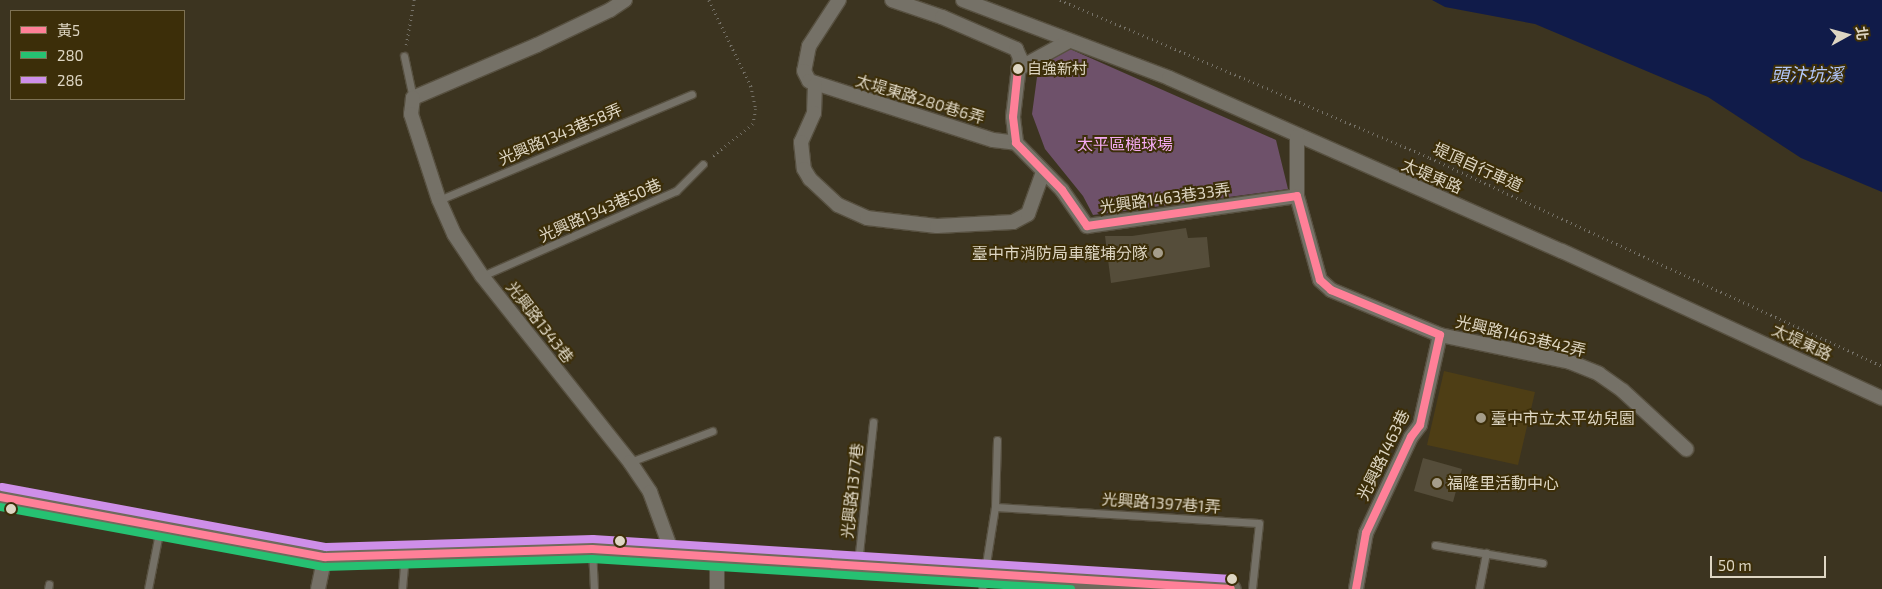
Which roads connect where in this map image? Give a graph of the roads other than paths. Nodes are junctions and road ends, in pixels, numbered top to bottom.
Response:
1 (625, 0) edge
2 (839, 0) edge
3 (892, 0) edge
4 (963, 0) edge
5 (1063, 44) junction
6 (404, 56) road end
7 (1018, 70) junction
8 (815, 85) junction
9 (692, 94) dead end
10 (413, 98) junction
11 (1297, 137) junction
12 (1016, 143) junction
13 (703, 164) road end
14 (1042, 172) junction
15 (1297, 196) junction
16 (439, 200) junction
17 (482, 276) junction
18 (1440, 335) junction
19 (1882, 398) edge
20 (873, 422) dead end
21 (712, 431) dead end
22 (997, 440) dead end
23 (1686, 449) dead end
24 (630, 462) junction
25 (0, 496) edge
26 (995, 507) junction
27 (160, 524) junction
28 (1435, 545) dead end
29 (592, 548) junction
30 (672, 552) junction
31 (1486, 553) junction
32 (716, 555) junction
33 (325, 557) junction
34 (405, 557) junction
35 (858, 563) junction
36 (1542, 563) dead end
37 (983, 581) edge
38 (1056, 583) edge
39 (148, 589) edge
40 (318, 589) edge
41 (402, 589) edge
42 (594, 589) edge
43 (717, 589) edge
44 (1231, 589) edge
45 (1252, 589) edge
46 (1356, 589) edge
47 (1479, 589) edge

1 - 10 street
2 - 8 street
3 - 7 street
4 - 5 street, 太堤東路
5 - 7 street
5 - 11 street, 太堤東路
6 - 10 lane, 光興路1343巷
7 - 12 street
8 - 12 street, 太堤東路280巷6弄
8 - 14 street
9 - 16 lane, 光興路1343巷58弄
10 - 16 street, 光興路1343巷
11 - 15 street
11 - 19 street, 太堤東路
12 - 14 street, 光興路1463巷33弄
13 - 17 lane, 光興路1343巷50巷
14 - 15 street, 光興路1463巷33弄
15 - 18 street
16 - 17 street, 光興路1343巷
17 - 24 street, 光興路1343巷
18 - 23 street, 光興路1463巷42弄
18 - 46 street, 光興路1463巷
20 - 35 lane, 光興路1377巷
21 - 24 lane
22 - 26 lane
24 - 30 street, 光興路1343巷
25 - 27 main road
26 - 37 lane
26 - 45 lane, 光興路1397巷1弄
27 - 33 main road
27 - 39 lane
28 - 31 lane
29 - 30 main road
29 - 34 main road
29 - 42 lane
30 - 32 main road
31 - 36 lane
31 - 47 lane
32 - 35 main road
32 - 43 street
33 - 34 main road
33 - 40 street
34 - 41 lane
35 - 37 main road
37 - 38 main road
38 - 44 main road

